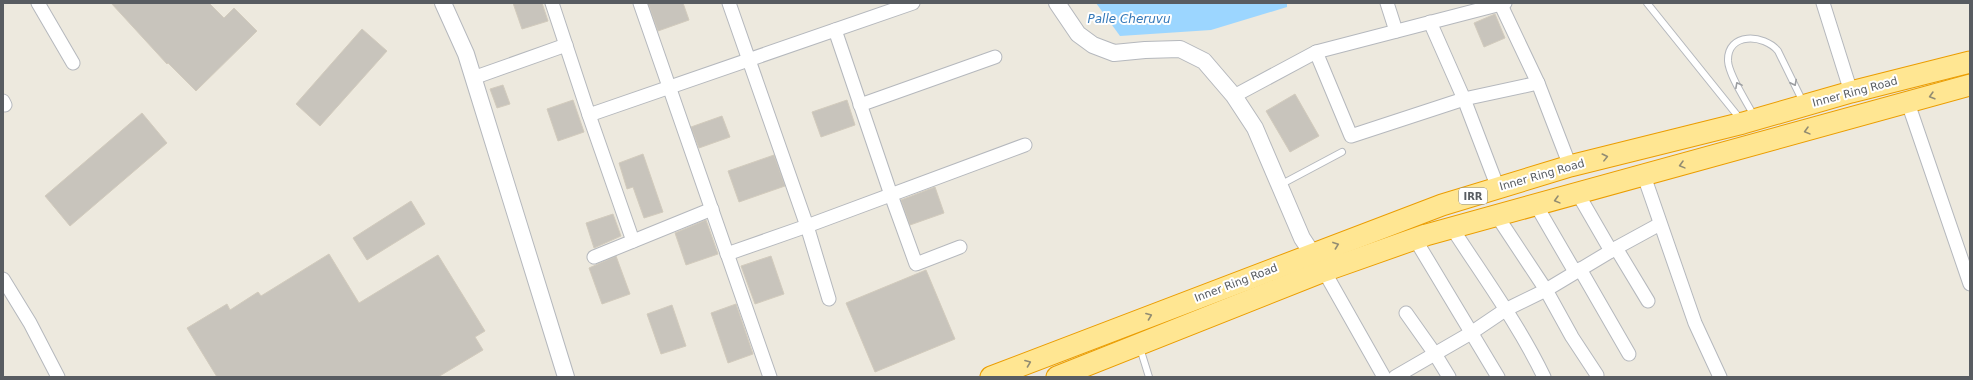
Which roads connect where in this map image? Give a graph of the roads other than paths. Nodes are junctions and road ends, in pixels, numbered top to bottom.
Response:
1 (38, 3) edge
2 (443, 3) edge
3 (552, 3) edge
4 (640, 3) edge
5 (729, 3) edge
6 (913, 3) edge
7 (1057, 3) edge
8 (1387, 3) edge
9 (1502, 3) edge
10 (1646, 3) edge
11 (1823, 3) edge
12 (885, 7) edge
13 (1430, 22) junction
14 (835, 30) junction
15 (1396, 31) junction
16 (566, 45) junction
17 (1316, 52) junction
18 (995, 57) dead end
19 (750, 59) junction
20 (1970, 62) edge
21 (73, 63) dead end
22 (473, 78) junction
23 (1538, 84) junction
24 (1970, 86) edge
25 (669, 87) junction
26 (1851, 92) junction
27 (1234, 96) junction
28 (1464, 100) junction
29 (1908, 103) junction
30 (860, 105) junction
31 (1805, 105) junction
32 (589, 115) junction
33 (1749, 121) junction
34 (1025, 145) dead end
35 (1342, 152) dead end
36 (1570, 166) junction
37 (1644, 176) junction
38 (1280, 185) junction
39 (1498, 188) junction
40 (1578, 194) junction
41 (890, 195) junction
42 (1536, 206) junction
43 (712, 209) junction
44 (1497, 216) junction
45 (1660, 224) junction
46 (807, 226) junction
47 (1452, 228) junction
48 (1415, 239) junction
49 (633, 241) junction
50 (960, 247) dead end
51 (1614, 249) junction
52 (727, 254) junction
53 (1311, 254) junction
54 (594, 257) dead end
55 (1324, 271) junction
56 (1577, 271) junction
57 (3, 279) edge
58 (1970, 284) edge
59 (1546, 290) junction
60 (829, 298) dead end
61 (1648, 301) dead end
62 (1505, 310) junction
63 (1406, 313) dead end
64 (1471, 333) junction
65 (1139, 345) junction
66 (1435, 354) junction
67 (1629, 354) dead end
68 (1598, 375) dead end
69 (58, 377) edge
70 (566, 377) edge
71 (770, 377) edge
72 (991, 377) edge
73 (1057, 377) edge
74 (1149, 377) edge
75 (1384, 377) edge
76 (1395, 377) edge
77 (1449, 377) edge
78 (1498, 377) edge
79 (1544, 377) edge
80 (1720, 377) edge

1 - 21 street
2 - 22 street
3 - 16 street
4 - 25 street
5 - 19 street
6 - 12 street
7 - 27 street
8 - 15 street
9 - 13 street
9 - 23 street
10 - 33 lane
11 - 26 street
12 - 14 street
13 - 15 street
13 - 28 street
14 - 19 street
14 - 30 street
15 - 17 street
16 - 22 street
16 - 32 street
17 - 27 street
17 - 28 street
18 - 30 street
19 - 25 street
19 - 46 street
20 - 26 highway, Inner Ring Road / IRR
22 - 70 street
23 - 28 street
23 - 36 street
24 -> 29 highway, Inner Ring Road / IRR
25 - 32 street
25 - 43 street
26 - 31 highway, Inner Ring Road / IRR
27 - 38 street
28 - 39 street
29 -> 37 highway, Inner Ring Road / IRR
29 - 58 street
30 - 41 street
31 - 33 highway, Inner Ring Road / IRR
33 -> 31 lane
32 - 49 street
36 -> 33 highway, Inner Ring Road / IRR
34 - 41 street
35 - 38 lane
36 - 39 highway, Inner Ring Road / IRR
37 - 40 highway, Inner Ring Road / IRR
37 - 45 street
38 - 53 street
53 -> 39 highway, Inner Ring Road / IRR
40 -> 42 highway, Inner Ring Road / IRR
40 - 51 street
41 - 46 street
41 - 50 street
42 - 44 highway, Inner Ring Road / IRR
42 - 56 street
43 - 49 street
43 - 52 street
44 - 47 highway, Inner Ring Road / IRR
44 - 59 street
45 - 51 street
45 - 80 street
46 - 52 street
46 - 60 street
47 - 48 highway, Inner Ring Road / IRR
47 - 62 street
48 - 55 highway, Inner Ring Road / IRR
48 - 64 street
49 - 54 street
51 - 56 street
51 - 61 street
52 - 71 street
53 - 55 street
72 -> 53 highway, Inner Ring Road / IRR
55 - 65 highway, Inner Ring Road / IRR
55 - 75 street
56 - 59 street
56 - 67 street
57 - 69 street
59 - 62 street
59 - 68 street
62 - 64 street
62 - 79 street
63 - 66 street
64 - 66 street
64 - 78 street
65 - 73 highway, Inner Ring Road / IRR
65 - 74 lane
66 - 76 street
66 - 77 street

